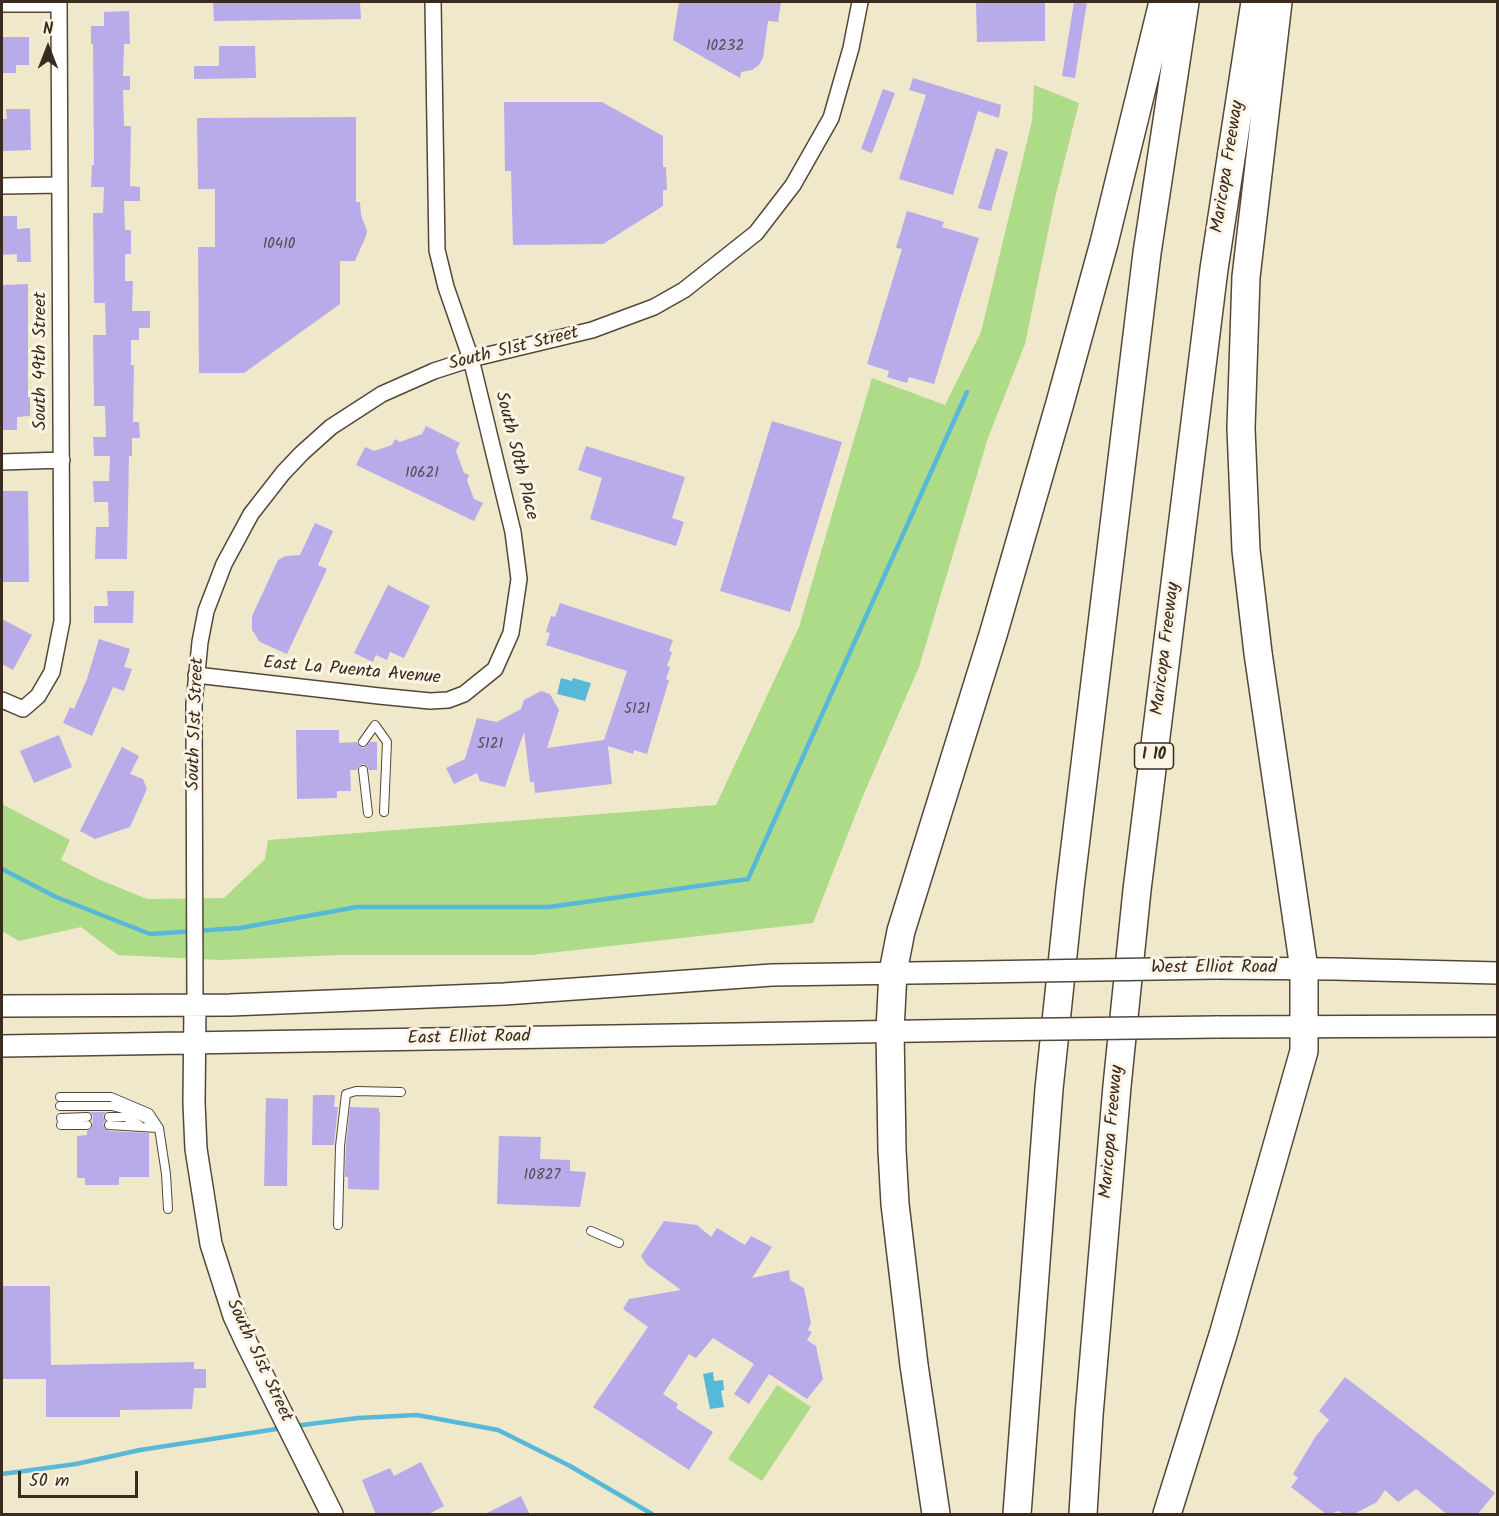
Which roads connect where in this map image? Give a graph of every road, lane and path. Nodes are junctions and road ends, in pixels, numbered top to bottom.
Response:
1 (433, 2) edge
2 (860, 2) edge
3 (1163, 2) edge
4 (1185, 2) edge
5 (1255, 2) edge
6 (1278, 2) edge
7 (59, 3) edge
8 (2, 4) edge
9 (60, 185) junction
10 (2, 186) edge
11 (471, 359) junction
12 (62, 460) junction
13 (2, 462) edge
14 (495, 669) joint
15 (196, 675) junction
16 (2, 700) edge
17 (363, 742) dead end
18 (363, 770) dead end
19 (384, 812) dead end
20 (368, 813) dead end
21 (1304, 969) junction
22 (893, 972) junction
23 (1497, 973) edge
24 (195, 1005) junction
25 (2, 1006) edge
26 (1497, 1026) edge
27 (1305, 1027) junction
28 (890, 1030) junction
29 (195, 1043) junction
30 (2, 1046) edge
31 (401, 1092) dead end
32 (60, 1101) dead end
33 (61, 1121) dead end
34 (87, 1121) dead end
35 (109, 1121) dead end
36 (158, 1126) junction
37 (168, 1209) dead end
38 (338, 1226) dead end
39 (591, 1231) dead end
40 (619, 1243) dead end
41 (332, 1515) edge
42 (936, 1515) edge
43 (1017, 1515) edge
44 (1083, 1515) edge
45 (1167, 1515) edge

1 - 11 street, South 50th Place
2 - 11 street, South 51st Street
3 - 22 highway
4 - 43 highway
5 - 44 highway, Maricopa Freeway / I 10
6 - 21 highway
7 - 8 street
7 - 9 street, South 49th Street
9 - 10 street
9 - 12 street, South 49th Street
11 - 14 street, South 50th Place
11 - 15 street, South 51st Street
12 - 13 street
12 - 16 street, South 49th Street
14 - 15 street, East La Puenta Avenue
15 - 24 street, South 51st Street
17 - 19 lane
18 - 20 lane
21 - 22 main road, West Elliot Road, bridge
21 - 23 main road, West Elliot Road
21 - 27 highway
22 - 24 main road
22 - 28 highway
24 - 25 main road
24 - 29 main road, South 51st Street
26 - 27 main road
27 - 28 main road, East Elliot Road, bridge
27 - 45 highway
28 - 29 main road, East Elliot Road
28 - 42 highway
29 - 30 main road, East Elliot Road
29 - 41 main road, South 51st Street
31 - 38 lane
32 - 36 lane
33 - 34 lane
35 - 36 lane
36 - 37 lane
39 - 40 lane

